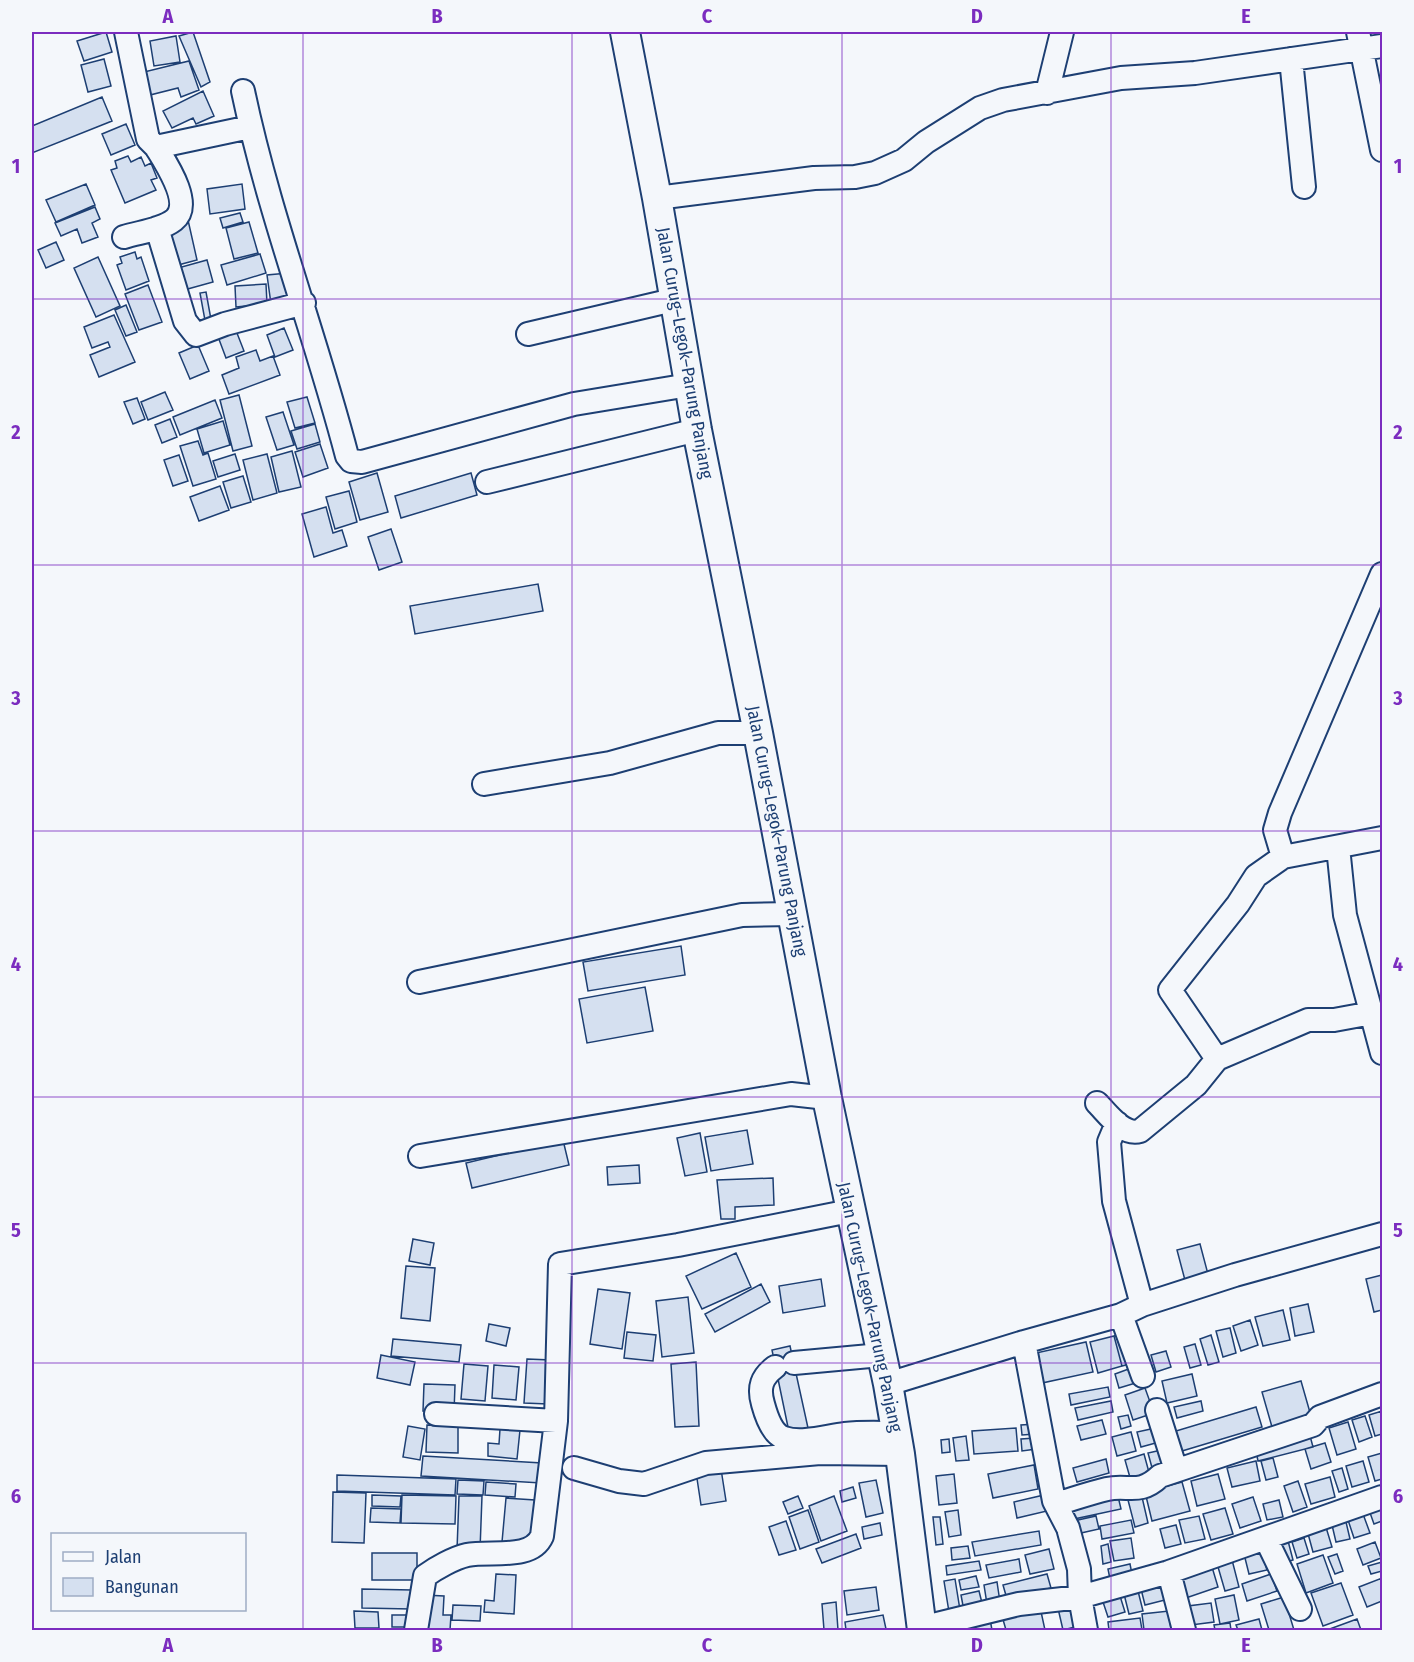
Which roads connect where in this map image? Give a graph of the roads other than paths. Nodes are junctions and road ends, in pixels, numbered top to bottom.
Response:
1 (126, 32) edge
2 (625, 32) edge
3 (1062, 32) edge
4 (1367, 42) edge
5 (1291, 59) junction
6 (243, 91) dead end
7 (1047, 93) junction
8 (250, 127) junction
9 (156, 147) junction
10 (1383, 150) edge
11 (1304, 187) dead end
12 (657, 198) junction
13 (157, 228) junction
14 (124, 237) dead end
15 (673, 300) junction
16 (304, 303) junction
17 (528, 334) dead end
18 (689, 385) junction
19 (697, 430) junction
20 (487, 482) dead end
21 (1383, 574) edge
22 (759, 733) junction
23 (484, 784) dead end
24 (1383, 838) edge
25 (1338, 847) junction
26 (1283, 857) junction
27 (793, 914) junction
28 (419, 982) dead end
29 (1375, 989) edge
30 (1372, 1013) junction
31 (1383, 1053) edge
32 (1217, 1059) junction
33 (827, 1098) junction
34 (1097, 1103) dead end
35 (1117, 1123) junction
36 (420, 1156) dead end
37 (850, 1211) junction
38 (1383, 1234) edge
39 (1142, 1305) junction
40 (1121, 1315) junction
41 (1023, 1342) junction
42 (881, 1355) junction
43 (1143, 1376) dead end
44 (888, 1384) junction
45 (1383, 1394) edge
46 (1157, 1410) dead end
47 (436, 1414) dead end
48 (556, 1421) junction
49 (898, 1443) junction
50 (574, 1468) dead end
51 (1176, 1470) junction
52 (1383, 1497) edge
53 (1056, 1504) junction
54 (1266, 1539) junction
55 (1169, 1572) junction
56 (1080, 1597) junction
57 (1300, 1609) dead end
58 (922, 1629) edge
59 (416, 1630) edge
60 (1086, 1630) edge
61 (1184, 1630) edge

1 - 9 street
2 - 12 main road, Jalan Curug–Legok–Parung Panjang
3 - 7 street
4 - 5 street
4 - 10 street
5 - 7 street
5 - 11 street
6 - 8 street
7 - 12 street
8 - 9 street
8 - 16 street
9 - 13 street
12 - 15 main road, Jalan Curug–Legok–Parung Panjang
13 - 14 street
13 - 16 street
15 - 17 street
15 - 18 main road, Jalan Curug–Legok–Parung Panjang
16 - 18 street
18 - 19 main road, Jalan Curug–Legok–Parung Panjang
19 - 20 street
19 - 22 main road, Jalan Curug–Legok–Parung Panjang
21 - 26 street
22 - 23 street
22 - 27 main road, Jalan Curug–Legok–Parung Panjang
24 - 25 street
25 - 26 street
25 - 29 street
26 - 32 street
27 - 28 street
27 - 33 main road, Jalan Curug–Legok–Parung Panjang
29 - 30 street
30 - 31 street
30 - 32 street
32 - 35 street
33 - 36 street
33 - 37 main road, Jalan Curug–Legok–Parung Panjang
34 - 35 street
35 - 39 street
37 - 42 main road, Jalan Curug–Legok–Parung Panjang
37 - 48 street
38 - 39 street
39 - 40 street
40 - 41 street
40 - 43 street
41 - 44 street
41 - 53 street
42 - 44 main road, Jalan Curug–Legok–Parung Panjang
42 - 49 street
44 - 49 main road, Jalan Curug–Legok–Parung Panjang
45 - 51 street
46 - 51 street
47 - 48 street
48 - 59 street
49 - 50 street
49 - 58 main road, Jalan Curug–Legok–Parung Panjang
51 - 53 street
52 - 54 street
53 - 56 street
54 - 55 street
54 - 57 street
55 - 56 street
55 - 61 street
56 - 58 street
56 - 60 street

